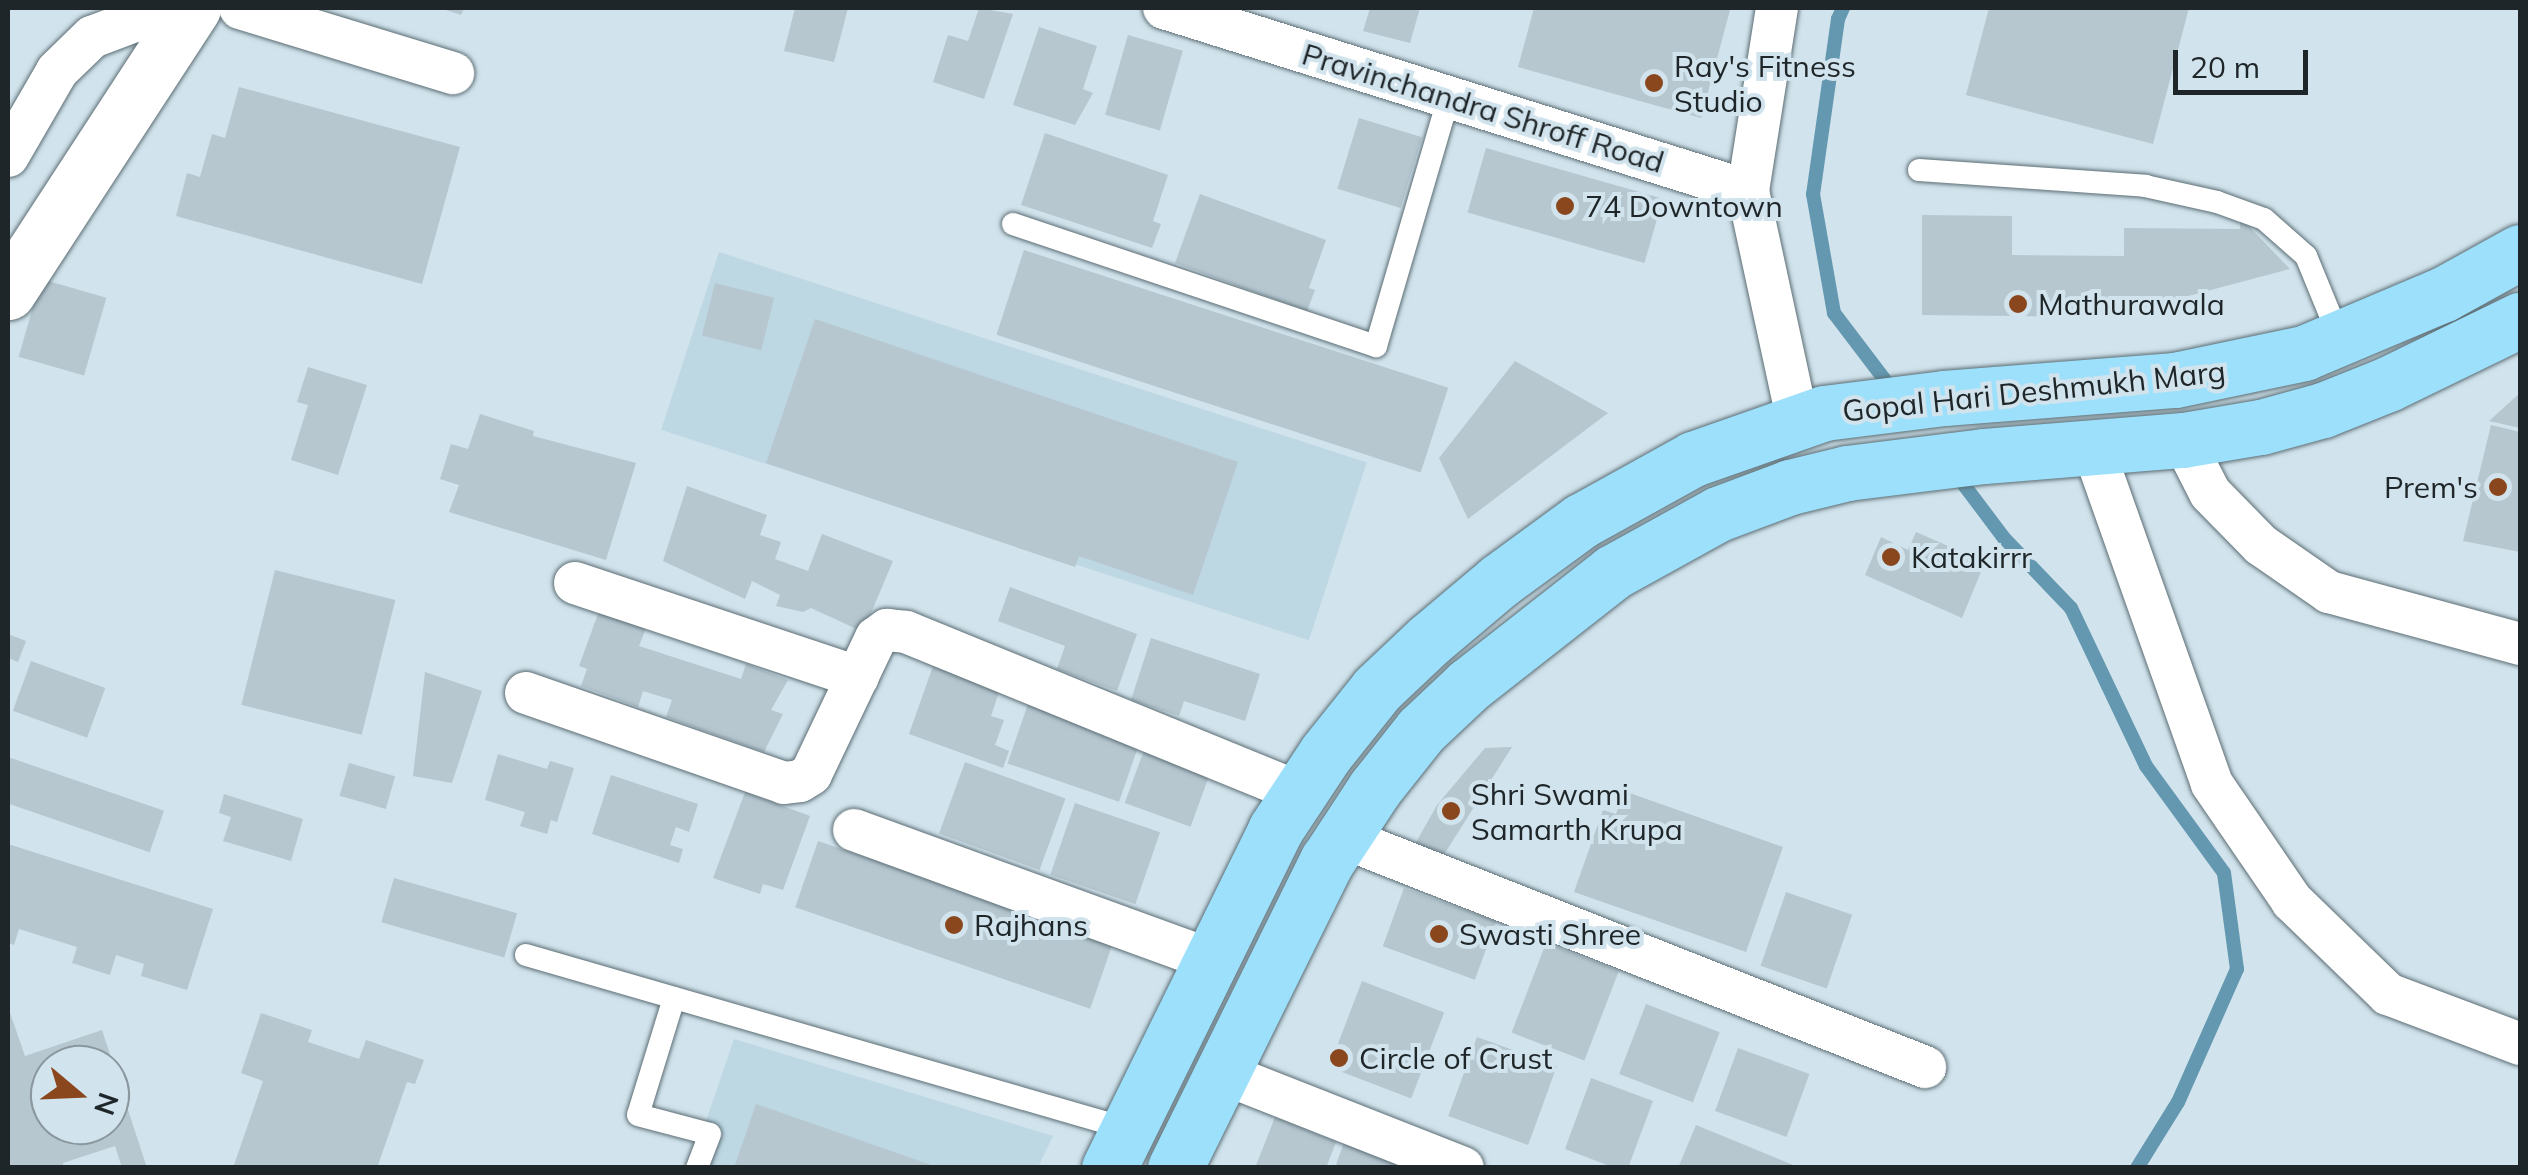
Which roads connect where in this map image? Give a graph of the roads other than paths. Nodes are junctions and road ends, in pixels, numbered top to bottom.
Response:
1 (169, 8) edge
2 (193, 8) edge
3 (240, 8) edge
4 (1164, 8) edge
5 (1778, 8) edge
6 (453, 73) dead end
7 (1450, 97) junction
8 (8, 156) edge
9 (1919, 170) dead end
10 (1748, 191) junction
11 (1012, 224) dead end
12 (2520, 252) edge
13 (8, 292) edge
14 (2520, 320) edge
15 (2340, 339) junction
16 (1811, 418) junction
17 (2182, 440) junction
18 (2093, 448) junction
19 (575, 584) dead end
20 (2520, 644) edge
21 (858, 677) junction
22 (526, 694) dead end
23 (1300, 793) junction
24 (854, 830) dead end
25 (1342, 837) junction
26 (526, 955) dead end
27 (1212, 960) junction
28 (674, 998) junction
29 (2520, 1044) edge
30 (1924, 1067) dead end
31 (1222, 1073) junction
32 (1118, 1148) edge
33 (697, 1168) edge
34 (1175, 1168) edge
35 (1463, 1168) edge

1 - 8 street
2 - 13 main road
3 - 6 street
4 - 7 street, Pravinchandra Shroff Road
5 - 10 street
7 - 10 street, Pravinchandra Shroff Road
7 - 11 lane
9 - 15 lane
10 - 16 street
12 - 15 main road, Gopal Hari Deshmukh Marg
14 - 17 main road, Gopal Hari Deshmukh Marg
15 - 16 main road, Gopal Hari Deshmukh Marg
16 - 23 main road, Gopal Hari Deshmukh Marg
17 - 18 main road, Gopal Hari Deshmukh Marg
17 - 20 street
18 - 25 main road, Gopal Hari Deshmukh Marg
18 - 29 street
19 - 21 street
21 - 22 street
21 - 23 street
23 - 27 main road, Gopal Hari Deshmukh Marg
24 - 27 street
25 - 30 street
25 - 31 main road, Gopal Hari Deshmukh Marg
26 - 28 lane
27 - 32 main road, Gopal Hari Deshmukh Marg
28 - 32 lane
28 - 33 lane
31 - 34 main road, Gopal Hari Deshmukh Marg
31 - 35 street

